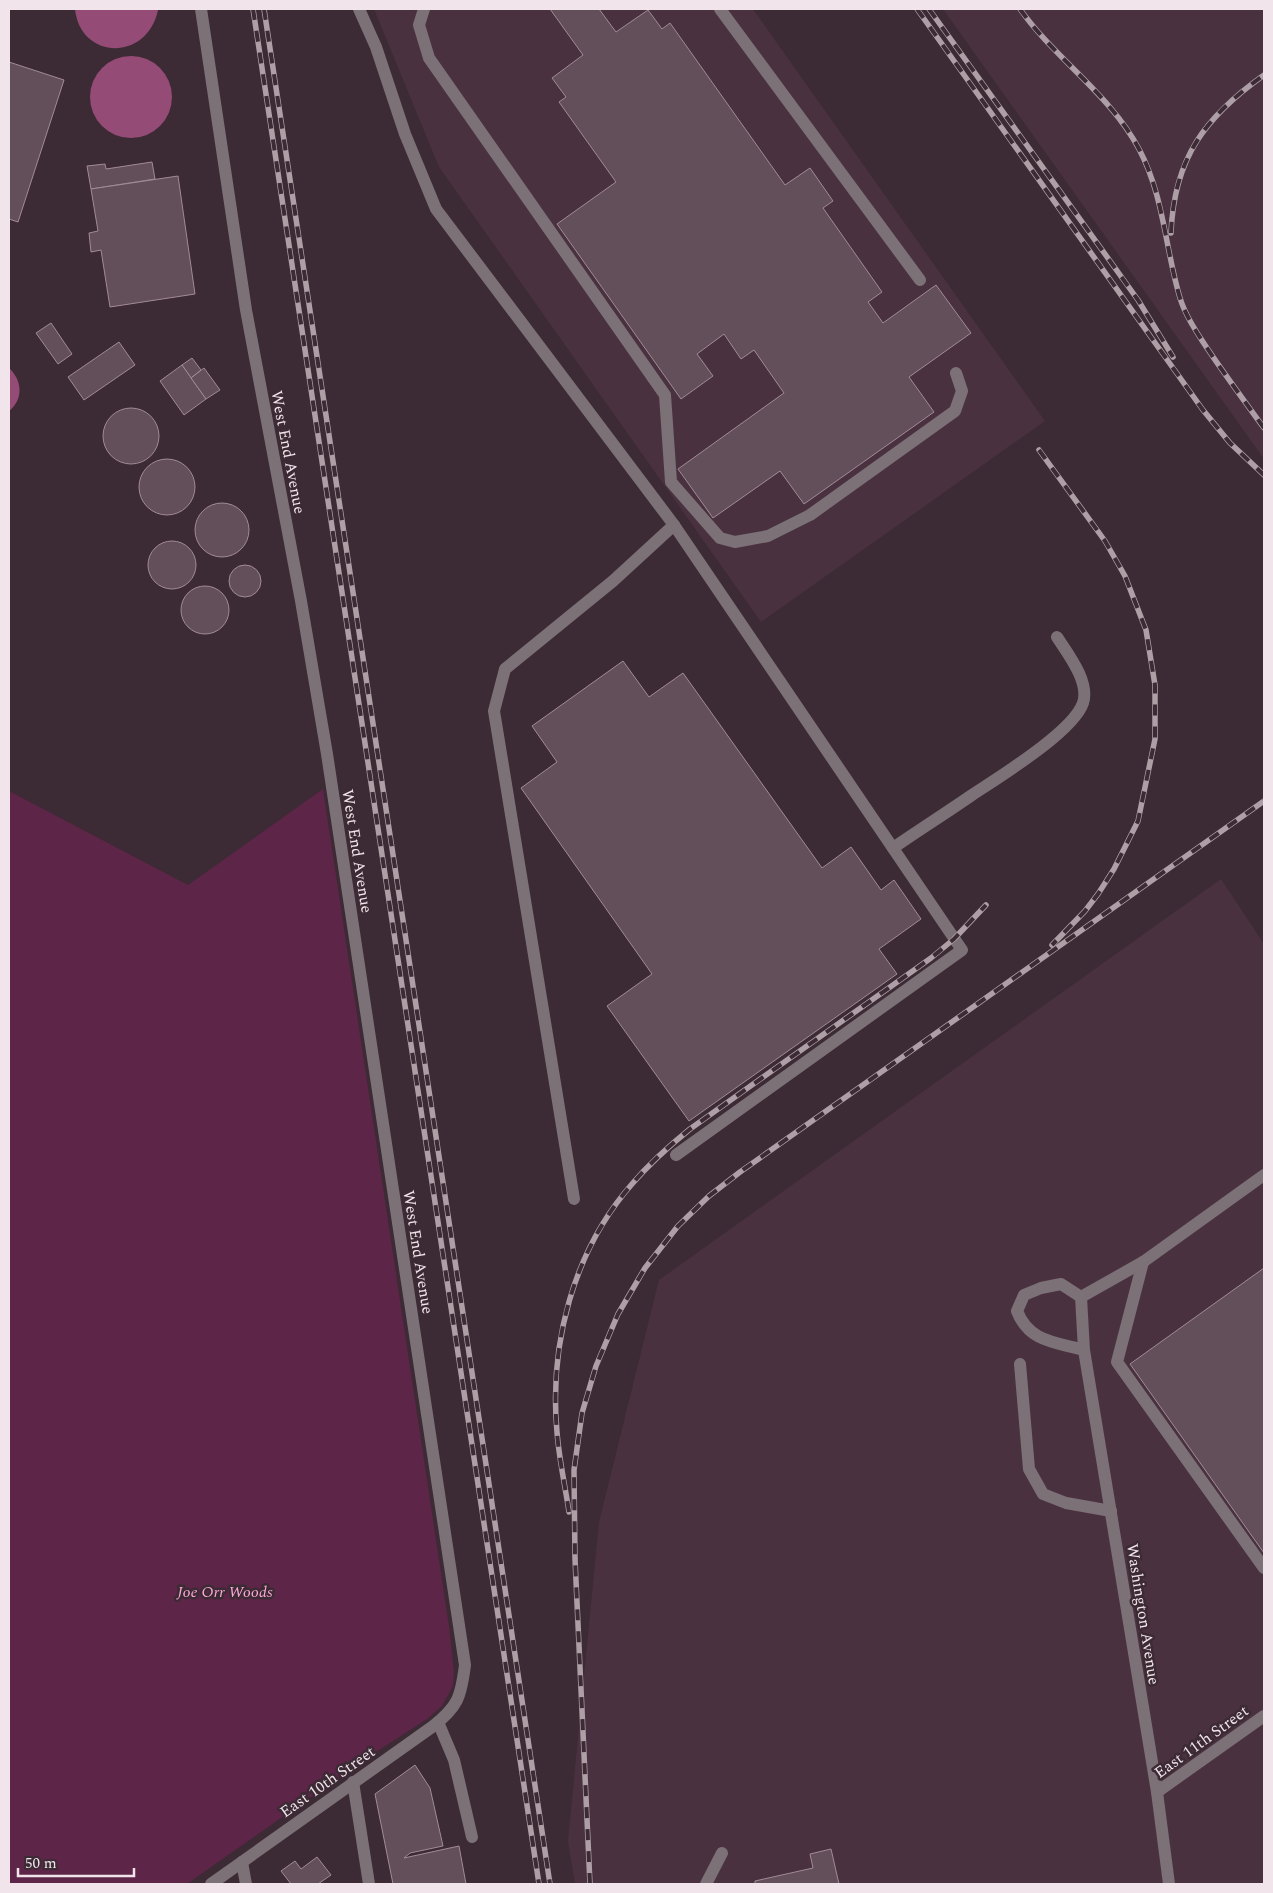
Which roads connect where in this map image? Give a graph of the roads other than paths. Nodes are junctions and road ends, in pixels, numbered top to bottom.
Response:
1 (201, 9) edge
2 (359, 9) edge
3 (424, 9) edge
4 (720, 9) edge
5 (920, 280) dead end
6 (956, 373) dead end
7 (674, 525) junction
8 (1057, 637) dead end
9 (893, 848) junction
10 (676, 1155) dead end
11 (1264, 1174) edge
12 (574, 1199) dead end
13 (1143, 1262) junction
14 (1081, 1297) junction
15 (1084, 1350) junction
16 (1020, 1364) dead end
17 (1111, 1510) junction
18 (1264, 1568) edge
19 (458, 1701) joint
20 (1264, 1716) edge
21 (438, 1722) junction
22 (353, 1782) junction
23 (1157, 1792) junction
24 (472, 1837) dead end
25 (722, 1853) dead end
26 (242, 1862) junction
27 (210, 1884) edge
28 (246, 1884) edge
29 (369, 1884) edge
30 (706, 1884) edge
31 (1170, 1884) edge

1 - 19 street, West End Avenue
2 - 7 street
3 - 6 street
4 - 5 street
7 - 9 street
7 - 12 street
8 - 9 street
9 - 10 street
11 - 13 street
13 - 14 street
13 - 18 street
14 - 15 street, Washington Avenue
14 - 15 street
15 - 17 street, Washington Avenue
16 - 17 street
17 - 23 street, Washington Avenue
19 - 21 street, East 10th Street
20 - 23 street, East 11th Street
21 - 22 street, East 10th Street
21 - 24 street
22 - 26 street, East 10th Street
22 - 29 street
23 - 31 street, Washington Avenue
25 - 30 street
26 - 27 street, East 10th Street
26 - 28 street

